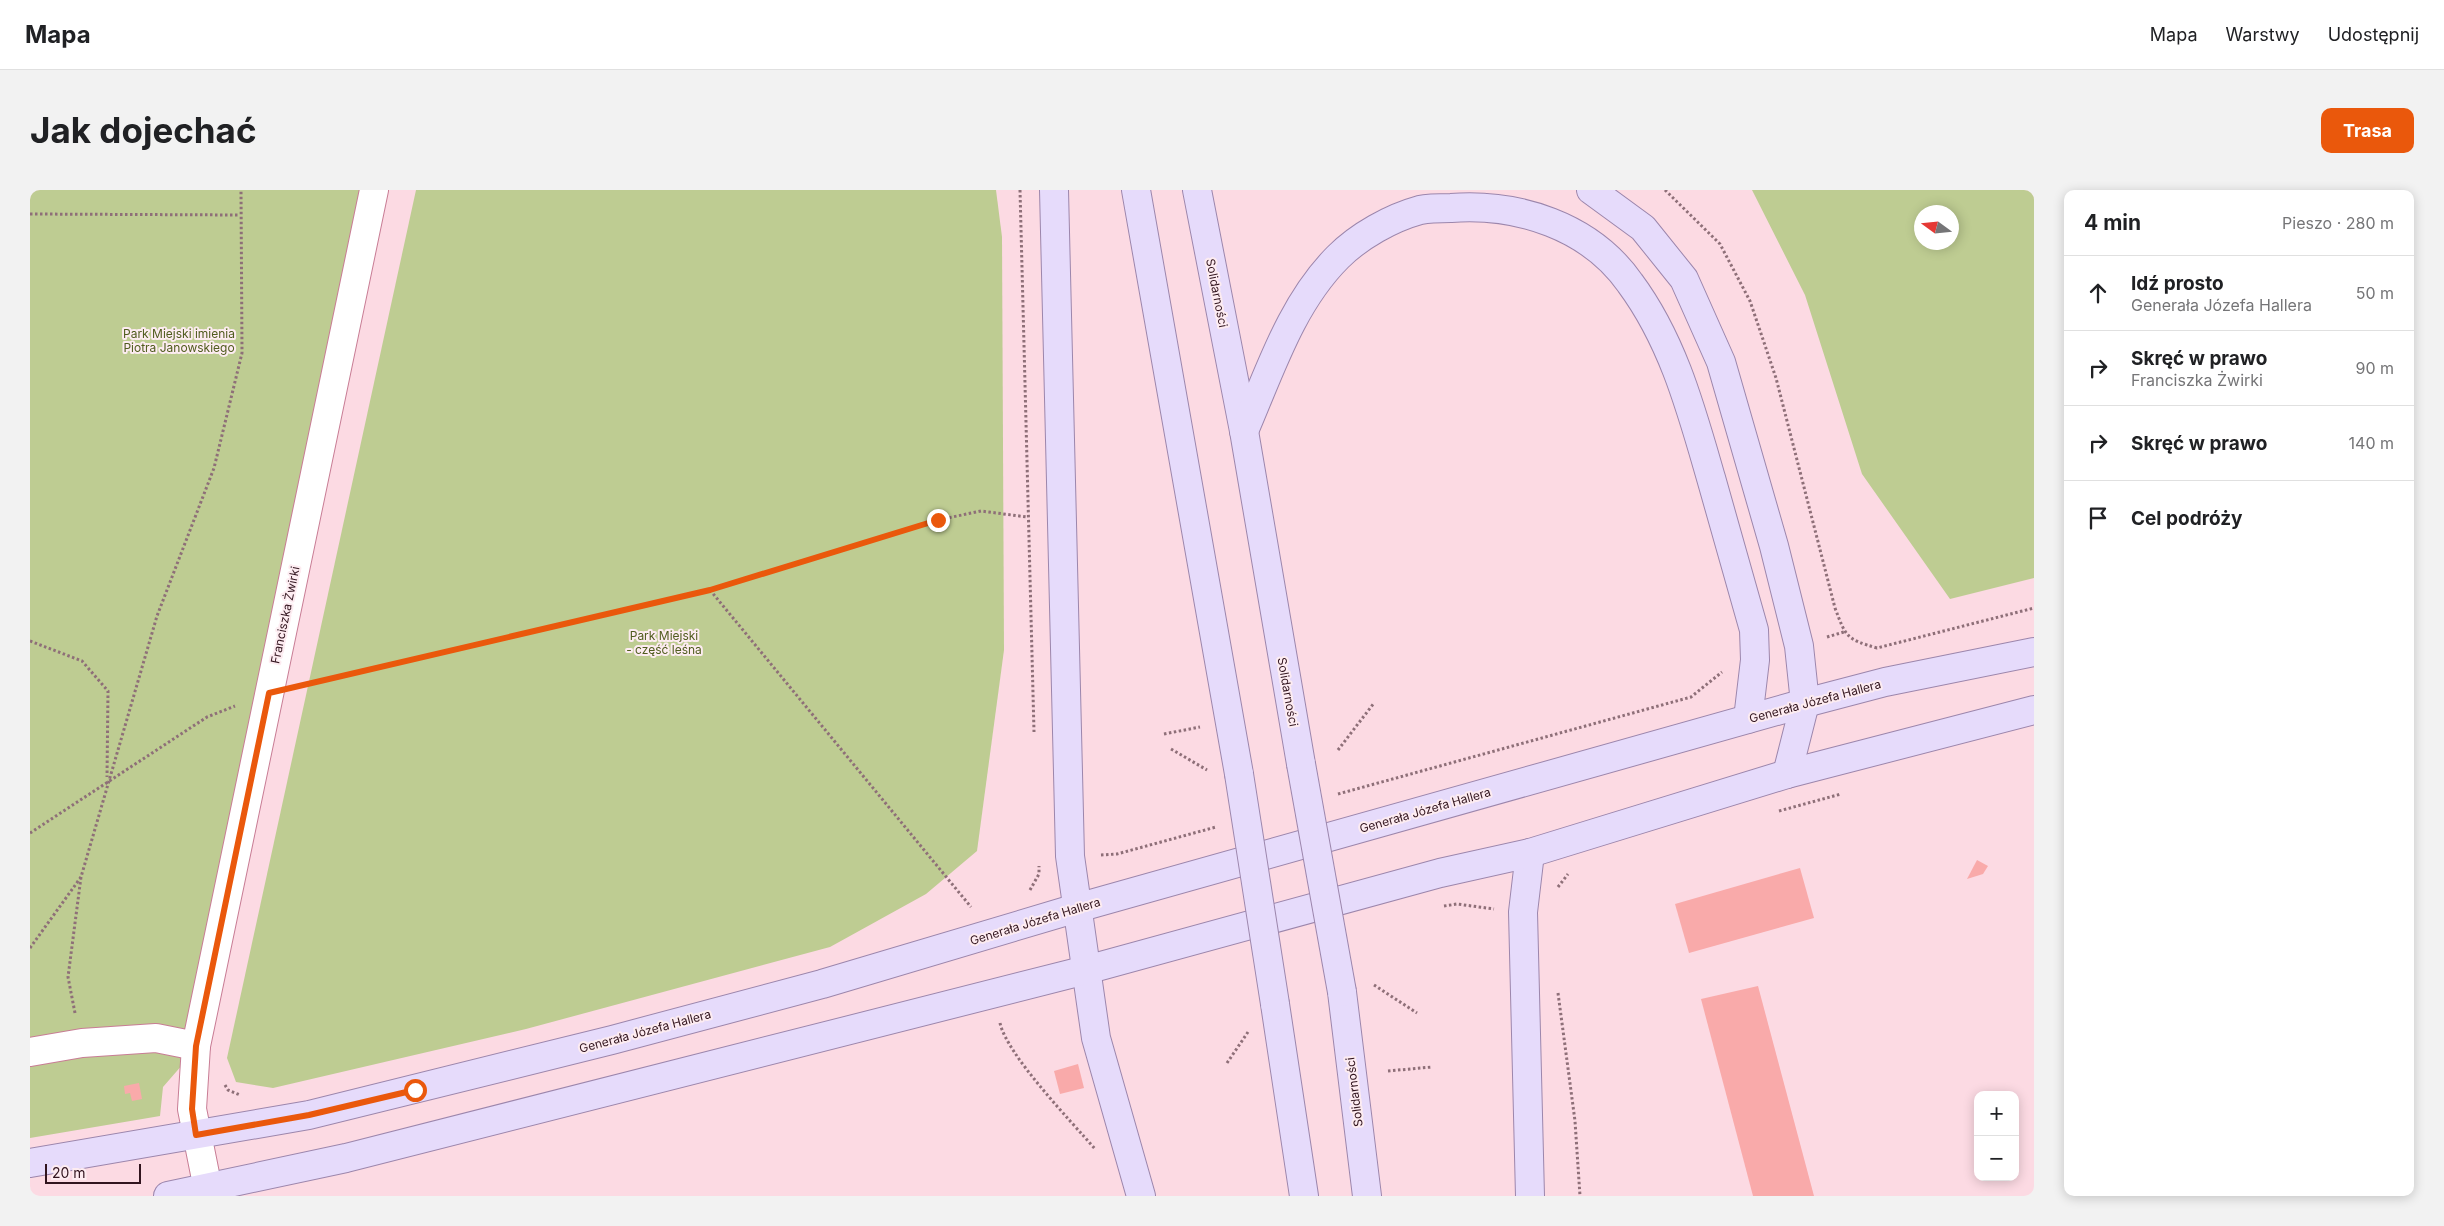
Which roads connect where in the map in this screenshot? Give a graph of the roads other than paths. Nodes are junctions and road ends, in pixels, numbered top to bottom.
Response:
1 (374, 190) edge
2 (1054, 190) edge
3 (1136, 190) edge
4 (1198, 190) edge
5 (1591, 190) edge
6 (1244, 431) junction
7 (2034, 652) edge
8 (1806, 703) junction
9 (2034, 710) edge
10 (1748, 719) junction
11 (1787, 774) junction
12 (1530, 853) junction
13 (1077, 908) junction
14 (1086, 970) junction
15 (196, 1046) junction
16 (30, 1052) edge
17 (196, 1135) junction
18 (30, 1163) edge
19 (208, 1189) junction
20 (168, 1196) edge
21 (1141, 1196) edge
22 (1304, 1196) edge
23 (1367, 1196) edge
24 (1530, 1196) edge

1 - 15 street, Franciszka Żwirki
2 - 13 main road
3 - 22 main road, bridge
4 - 6 main road, Solidarności
5 - 8 main road
6 - 10 main road
6 - 23 main road, Solidarności, bridge
7 - 8 main road, Generała Józefa Hallera
8 - 10 main road, Generała Józefa Hallera
8 - 11 main road
9 - 11 main road
10 - 13 main road, Generała Józefa Hallera
11 - 12 main road
12 - 14 main road
12 - 24 main road
13 - 14 main road
13 - 17 main road, Generała Józefa Hallera
14 - 19 main road
14 - 21 main road
15 - 16 street
15 - 17 street, Franciszka Żwirki
17 - 18 main road, Generała Józefa Hallera
17 - 19 street, Franciszka Żwirki
19 - 20 main road

